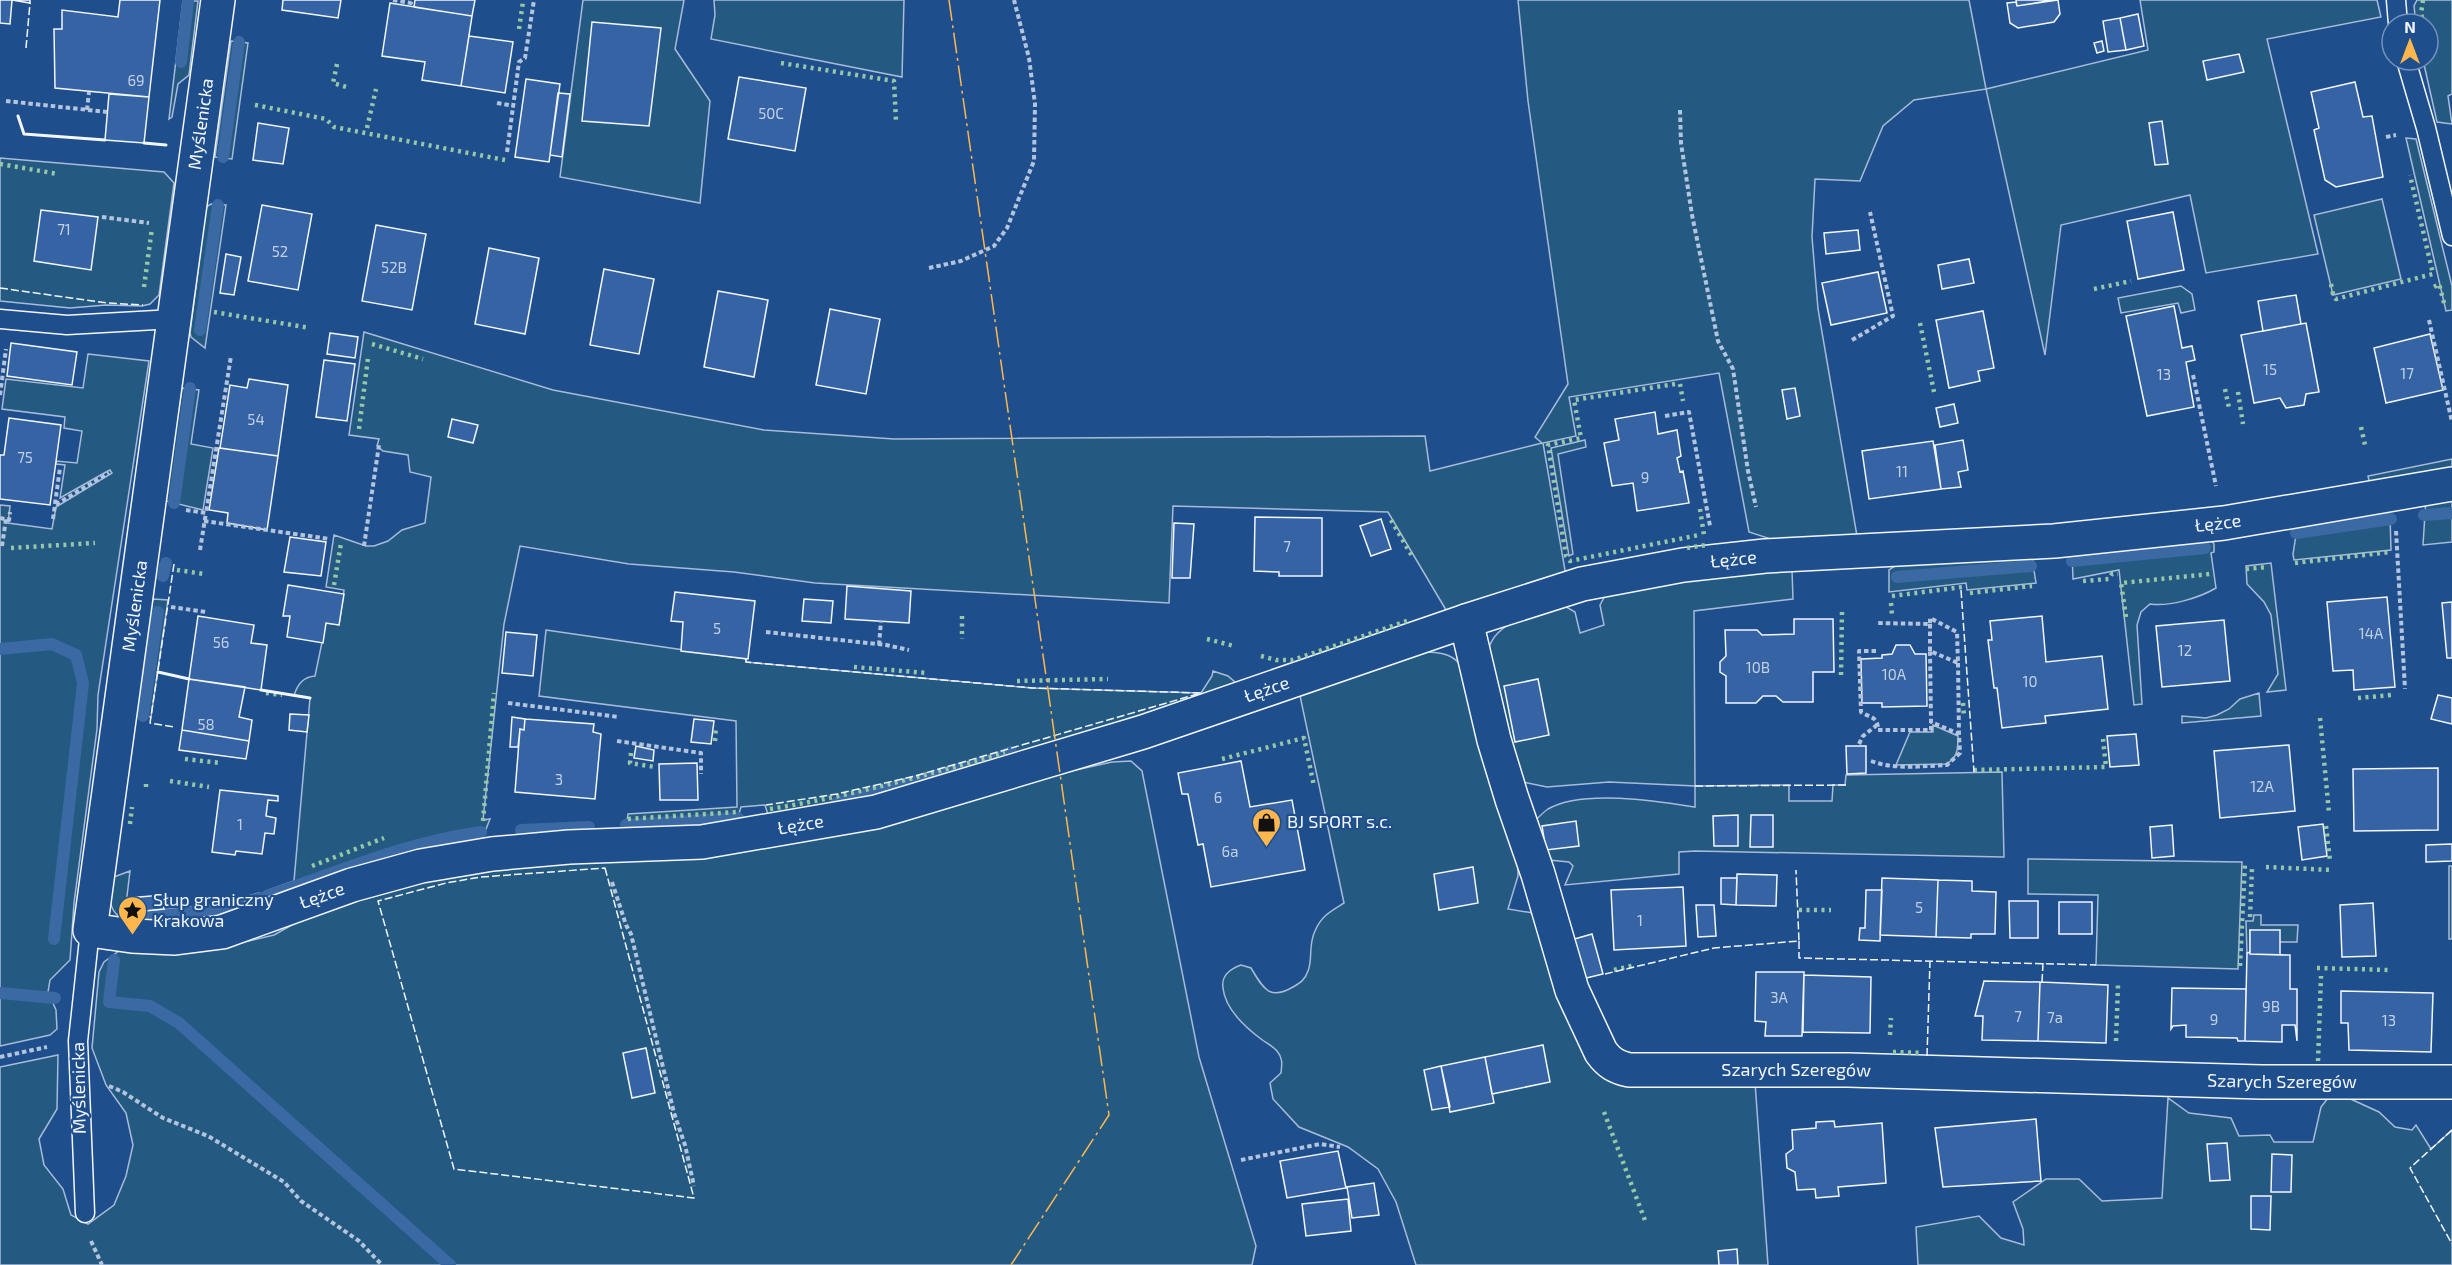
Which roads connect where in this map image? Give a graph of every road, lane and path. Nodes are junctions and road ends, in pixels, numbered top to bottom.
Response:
1 (218, 0) edge
2 (393, 0) edge
3 (411, 0) edge
4 (534, 0) edge
5 (1014, 0) edge
6 (2409, 72) edge
7 (89, 92) dead end
8 (6, 101) dead end
9 (497, 104) dead end
10 (514, 106) junction
11 (87, 110) junction
12 (1680, 110) dead end
13 (107, 112) dead end
14 (507, 152) dead end
15 (1870, 212) dead end
16 (102, 217) dead end
17 (155, 220) dead end
18 (2452, 236) edge
19 (929, 268) dead end
20 (0, 319) edge
21 (174, 319) junction
22 (2429, 320) dead end
23 (7, 339) dead end
24 (1852, 340) dead end
25 (231, 356) dead end
26 (2193, 375) dead end
27 (0, 395) edge
28 (1665, 416) dead end
29 (2452, 422) edge
30 (379, 446) dead end
31 (60, 468) dead end
32 (109, 473) dead end
33 (2452, 484) edge
34 (2217, 495) dead end
35 (55, 505) junction
36 (1756, 507) dead end
37 (182, 510) dead end
38 (10, 512) dead end
39 (206, 513) junction
40 (0, 518) edge
41 (6, 519) junction
42 (53, 519) dead end
43 (204, 521) junction
44 (1710, 528) dead end
45 (330, 539) dead end
46 (2, 546) dead end
47 (364, 546) dead end
48 (2396, 549) dead end
49 (200, 550) dead end
50 (167, 607) dead end
51 (206, 612) dead end
52 (881, 621) dead end
53 (1466, 621) junction
54 (1876, 623) dead end
55 (1930, 624) junction
56 (766, 632) dead end
57 (879, 645) junction
58 (909, 650) dead end
59 (1876, 651) dead end
60 (1930, 651) junction
61 (1958, 663) junction
62 (2405, 689) dead end
63 (508, 703) dead end
64 (619, 717) dead end
65 (1931, 722) junction
66 (1878, 725) junction
67 (1959, 734) junction
68 (617, 741) dead end
69 (1859, 744) dead end
70 (1871, 761) dead end
71 (701, 774) dead end
72 (609, 845) junction
73 (90, 930) junction
74 (78, 1041) junction
75 (0, 1057) edge
76 (78, 1063) junction
77 (2452, 1082) edge
78 (1340, 1147) dead end
79 (1241, 1160) dead end
80 (694, 1186) dead end
81 (85, 1213) dead end
82 (382, 1265) edge

1 - 21 street, Myślenicka
2 - 3 path
4 - 10 path
5 - 19 path
6 - 18 lane
7 - 11 path
8 - 11 path
9 - 10 path
10 - 14 path
11 - 13 path
12 - 36 path
15 - 24 path
16 - 17 path
20 - 21 lane
21 - 73 street, Myślenicka
22 - 29 path
23 - 27 path
25 - 39 path
26 - 34 path
28 - 44 path
30 - 47 path
31 - 35 path
32 - 35 path
33 - 53 street, Łężce
35 - 42 path
37 - 39 path
38 - 41 path
39 - 43 path
40 - 41 path
41 - 46 path
43 - 45 path
43 - 49 path
48 - 62 path
50 - 51 path
52 - 57 path
53 - 72 street, Łężce
53 - 77 street, Szarych Szeregów
54 - 55 path
55 - 60 path
55 - 61 path
56 - 57 path
57 - 58 path
59 - 66 path
60 - 61 path
60 - 65 path
61 - 67 path
63 - 64 path
65 - 66 path
65 - 67 path
66 - 69 path
67 - 70 path
68 - 71 path
72 - 73 street, Łężce
72 - 80 path
73 - 74 lane, Myślenicka
74 - 75 path
74 - 76 lane, Myślenicka
76 - 81 lane, Myślenicka
76 - 82 path
78 - 79 path

